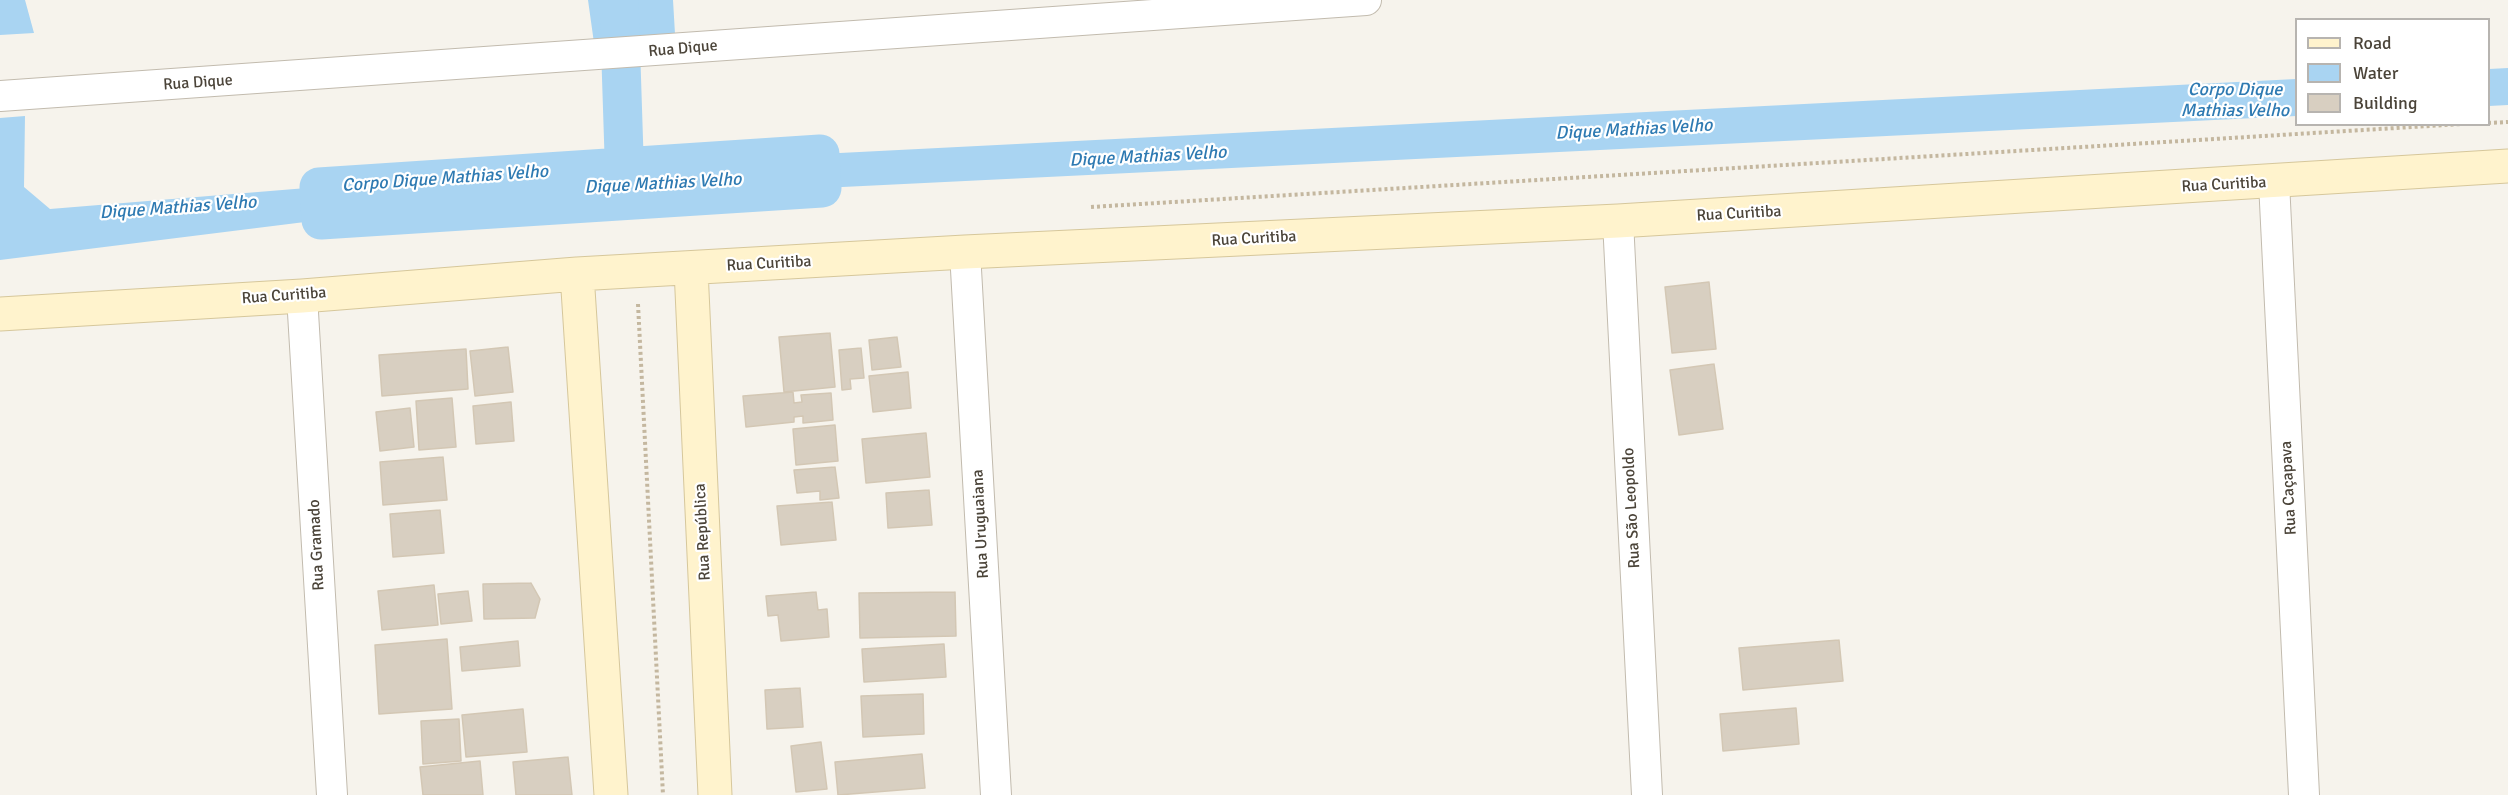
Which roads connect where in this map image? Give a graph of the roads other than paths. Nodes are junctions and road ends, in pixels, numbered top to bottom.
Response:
1 (1366, 0) edge
2 (0, 96) edge
3 (2508, 166) edge
4 (2274, 182) junction
5 (1618, 221) junction
6 (965, 252) junction
7 (691, 269) junction
8 (577, 274) junction
9 (302, 296) junction
10 (0, 314) edge
11 (332, 795) edge
12 (611, 795) edge
13 (715, 795) edge
14 (996, 795) edge
15 (1647, 795) edge
16 (2304, 795) edge

1 - 2 street, Rua Dique
3 - 4 street, Rua Curitiba
4 - 5 street, Rua Curitiba
4 - 16 street, Rua Caçapava
5 - 6 street, Rua Curitiba
5 - 15 street, Rua São Leopoldo
6 - 7 street, Rua Curitiba
6 - 14 street, Rua Uruguaiana
7 - 8 street, Rua Curitiba
7 - 13 street, Rua República
8 - 9 street, Rua Curitiba
8 - 12 street
9 - 10 street, Rua Curitiba
9 - 11 street, Rua Gramado

